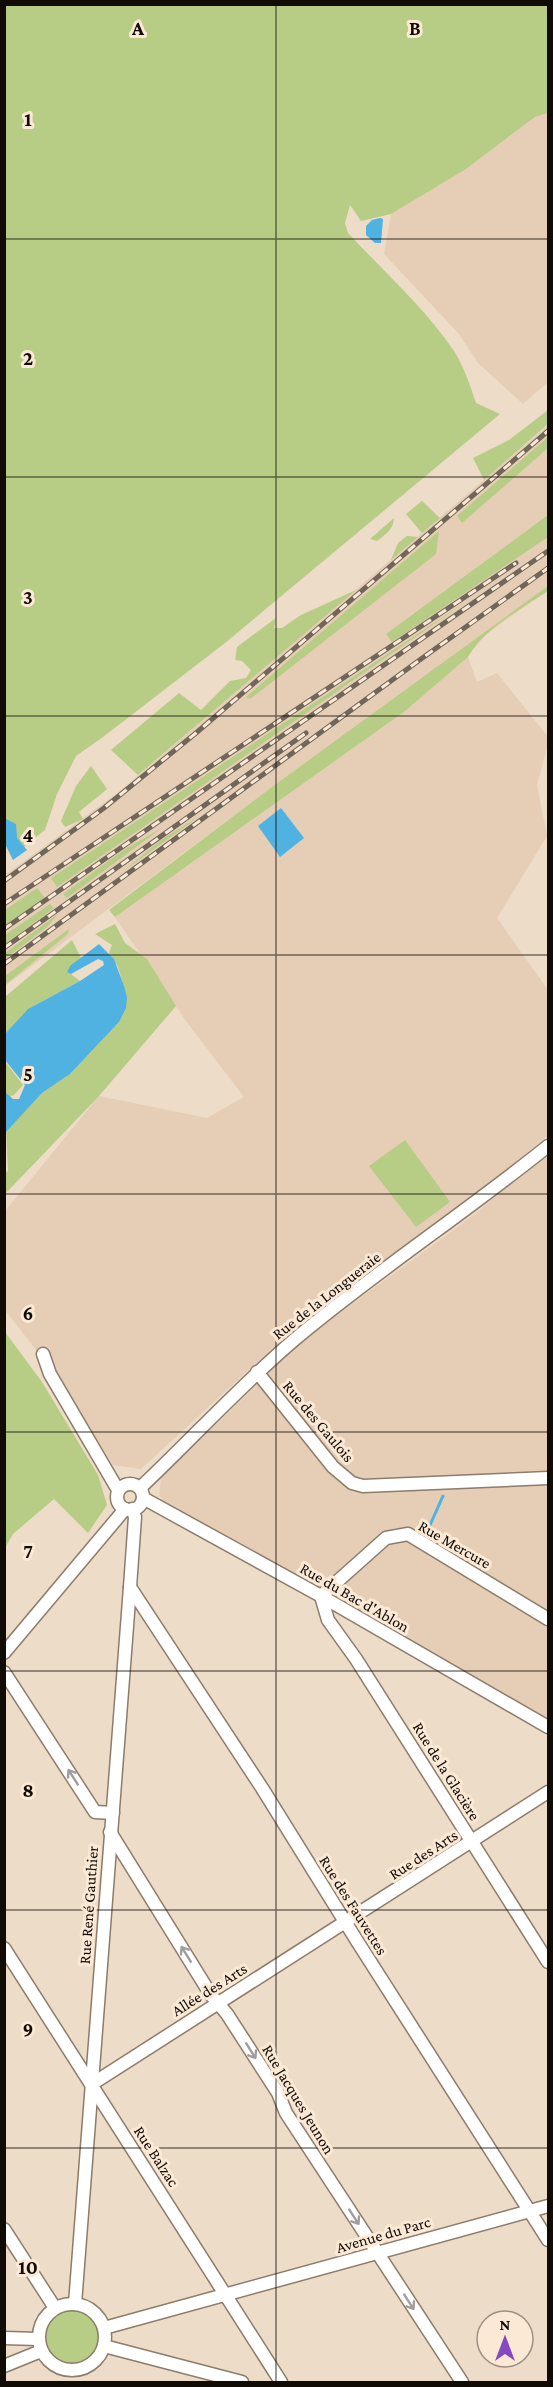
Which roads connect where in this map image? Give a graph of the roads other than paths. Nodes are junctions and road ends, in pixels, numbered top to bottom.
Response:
1 (549, 1146) edge
2 (43, 1354) dead end
3 (257, 1372) junction
4 (549, 1478) edge
5 (118, 1491) junction
6 (141, 1493) junction
7 (129, 1509) junction
8 (130, 1587) junction
9 (321, 1596) junction
10 (346, 1611) junction
11 (549, 1619) edge
12 (337, 1632) junction
13 (4, 1653) edge
14 (4, 1672) edge
15 (549, 1727) edge
16 (549, 1792) edge
17 (112, 1813) junction
18 (110, 1832) junction
19 (471, 1842) junction
20 (346, 1923) junction
21 (4, 1948) edge
22 (549, 1962) edge
23 (219, 2002) junction
24 (92, 2084) junction
25 (549, 2206) edge
26 (530, 2211) junction
27 (4, 2229) edge
28 (549, 2240) edge
29 (377, 2253) junction
30 (226, 2295) junction
31 (75, 2304) junction
32 (55, 2308) junction
33 (104, 2328) junction
34 (4, 2338) edge
35 (40, 2345) junction
36 (104, 2346) junction
37 (4, 2366) edge
38 (65, 2376) edge
39 (224, 2380) edge
40 (242, 2382) edge
41 (281, 2382) edge
42 (462, 2382) edge

1 - 3 street, Rue de la Longueraie
2 - 5 street
3 - 4 street, Rue des Gaulois
3 - 6 street, Rue de la Longueraie
5 - 6 street
5 - 7 street
6 - 7 street
6 - 9 street, Rue du Bac d'Ablon
7 - 8 street, Rue René Gauthier
7 - 13 street
8 - 17 street, Rue René Gauthier
8 - 20 street, Rue des Fauvettes
9 - 10 street, Rue du Bac d'Ablon
9 - 11 street, Rue Mercure
9 - 12 street, Rue de la Glacière
10 - 12 street
10 - 15 street, Rue du Bac d'Ablon
12 - 19 street, Rue de la Glacière
17 -> 14 street
16 - 19 street, Rue des Arts
17 - 18 street, Rue René Gauthier
23 -> 18 street, Rue Jacques Jeunon
18 - 24 street, Rue René Gauthier
19 - 20 street, Rue des Arts
19 - 22 street, Rue de la Glacière
20 - 23 street, Allée des Arts
20 - 26 street, Rue des Fauvettes
21 - 24 street, Rue Balzac
23 - 24 street, Allée des Arts
23 -> 29 street, Rue Jacques Jeunon
24 - 30 street, Rue Balzac
24 - 31 street, Rue René Gauthier
25 - 26 street, Avenue du Parc
26 - 28 street, Rue des Fauvettes
26 - 29 street, Avenue du Parc
27 - 32 street
29 - 30 street, Avenue du Parc
29 -> 42 street, Rue Jacques Jeunon
30 - 33 street, Avenue du Parc
30 - 41 street, Rue Balzac
31 - 32 street
31 - 33 street
32 - 35 street
33 - 36 street
34 - 35 street
35 - 37 street
35 - 38 street
36 - 38 street
36 - 39 street
39 - 40 street

